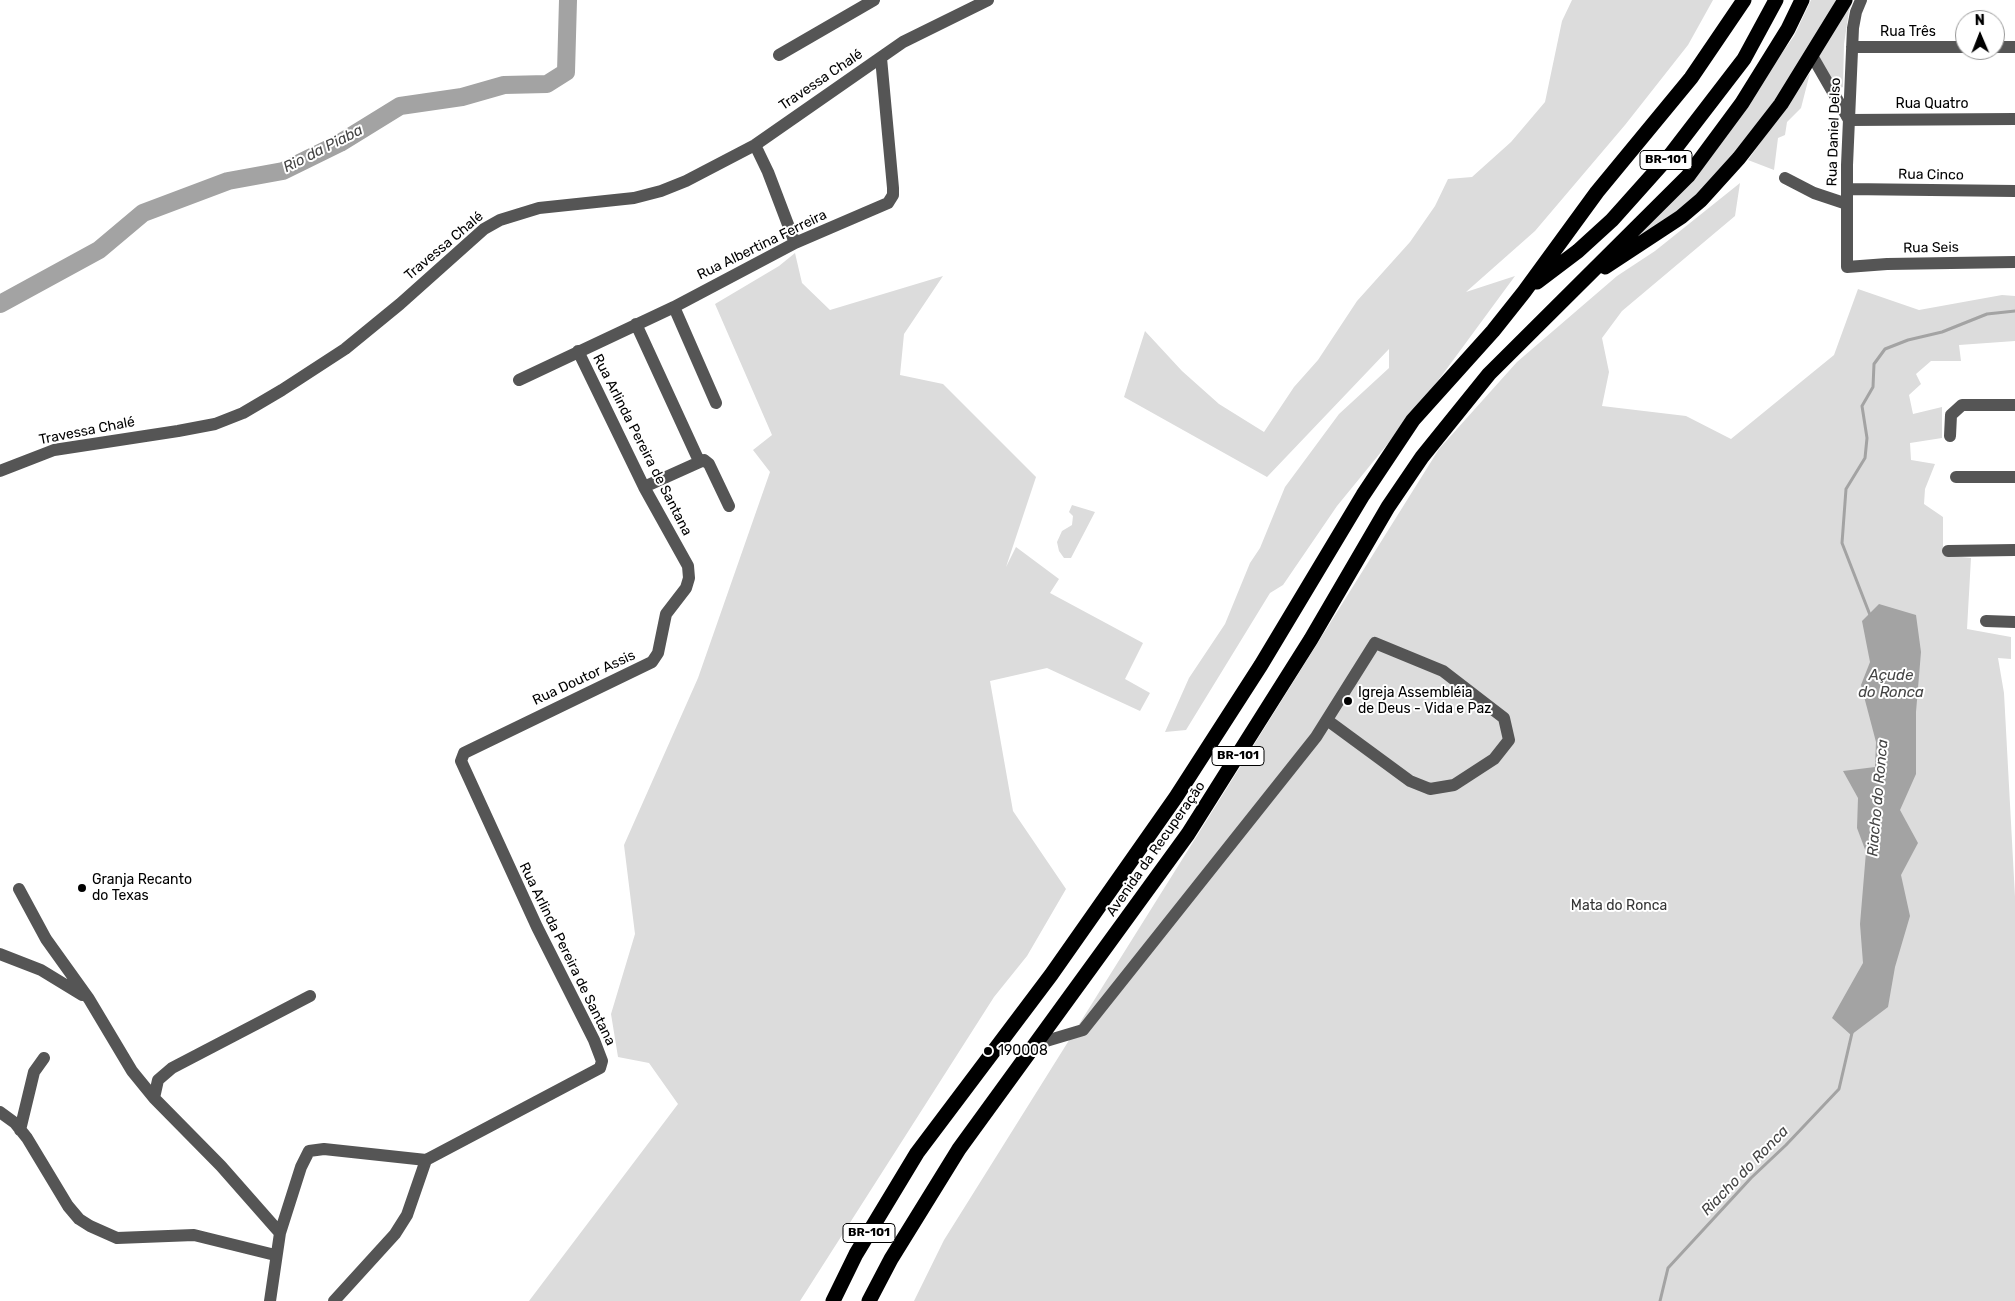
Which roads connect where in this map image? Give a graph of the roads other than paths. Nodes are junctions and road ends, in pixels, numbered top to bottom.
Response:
1 (874, 0) edge
2 (988, 0) edge
3 (1744, 0) edge
4 (1776, 0) edge
5 (1802, 0) edge
6 (1845, 0) edge
7 (1862, 0) edge
8 (1852, 47) junction
9 (1955, 47) edge
10 (1811, 54) junction
11 (779, 55) dead end
12 (881, 58) junction
13 (2015, 119) edge
14 (1849, 120) junction
15 (755, 145) junction
16 (1784, 178) dead end
17 (1847, 189) junction
18 (2015, 191) edge
19 (1846, 204) junction
20 (795, 243) junction
21 (2015, 262) edge
22 (1847, 267) joint
23 (1585, 279) junction
24 (1524, 292) junction
25 (674, 307) junction
26 (636, 324) junction
27 (578, 350) junction
28 (519, 380) dead end
29 (716, 403) dead end
30 (2015, 405) edge
31 (1950, 436) dead end
32 (702, 460) junction
33 (0, 471) edge
34 (1956, 477) dead end
35 (2015, 477) edge
36 (644, 487) junction
37 (728, 506) dead end
38 (2015, 550) edge
39 (1948, 551) dead end
40 (681, 554) joint
41 (1986, 621) dead end
42 (2015, 622) edge
43 (1327, 720) junction
44 (474, 748) joint
45 (18, 889) dead end
46 (0, 954) edge
47 (310, 996) dead end
48 (89, 998) junction
49 (1036, 1044) junction
50 (44, 1058) dead end
51 (154, 1098) junction
52 (0, 1112) edge
53 (20, 1130) junction
54 (426, 1160) junction
55 (280, 1233) junction
56 (275, 1255) junction
57 (270, 1301) edge
58 (334, 1301) edge
59 (833, 1301) edge
60 (869, 1301) edge

1 - 11 street
2 - 12 street, Travessa Chalé
3 - 24 highway
4 - 24 highway, BR-101
5 - 23 highway, BR-101
6 - 10 highway
7 - 8 street, Rua Daniel Delso
8 - 9 street, Rua Três
8 - 14 street, Rua Daniel Delso
10 - 14 street
10 - 23 highway
12 - 15 street, Travessa Chalé
12 - 20 street, Rua Albertina Ferreira
13 - 14 street, Rua Quatro
14 - 17 street, Rua Daniel Delso
15 - 20 street
15 - 33 street, Travessa Chalé
16 - 19 street
17 - 18 street, Rua Cinco
17 - 19 street, Rua Daniel Delso
19 - 22 street, Rua Daniel Delso
20 - 25 street, Rua Albertina Ferreira
21 - 22 street, Rua Seis
23 - 49 highway, Avenida da Recuperação / BR-101
24 - 59 highway, BR-101
25 - 26 street, Rua Albertina Ferreira
25 - 29 street
26 - 27 street, Rua Albertina Ferreira
26 - 32 street
27 - 28 street, Rua Albertina Ferreira
27 - 36 street, Rua Arlinda Pereira de Santana
30 - 31 street
32 - 36 street
32 - 37 street
34 - 35 street
36 - 40 street, Rua Arlinda Pereira de Santana
38 - 39 street
40 - 44 street, Rua Doutor Assis
41 - 42 street
43 - 43 street
43 - 49 street
44 - 54 street, Rua Arlinda Pereira de Santana
45 - 48 street
46 - 48 street
47 - 51 street
48 - 51 street
49 - 60 highway, Avenida da Recuperação / BR-101
50 - 53 street
51 - 55 street
52 - 53 street
53 - 56 street
54 - 55 street
54 - 58 street
55 - 56 street
56 - 57 street

